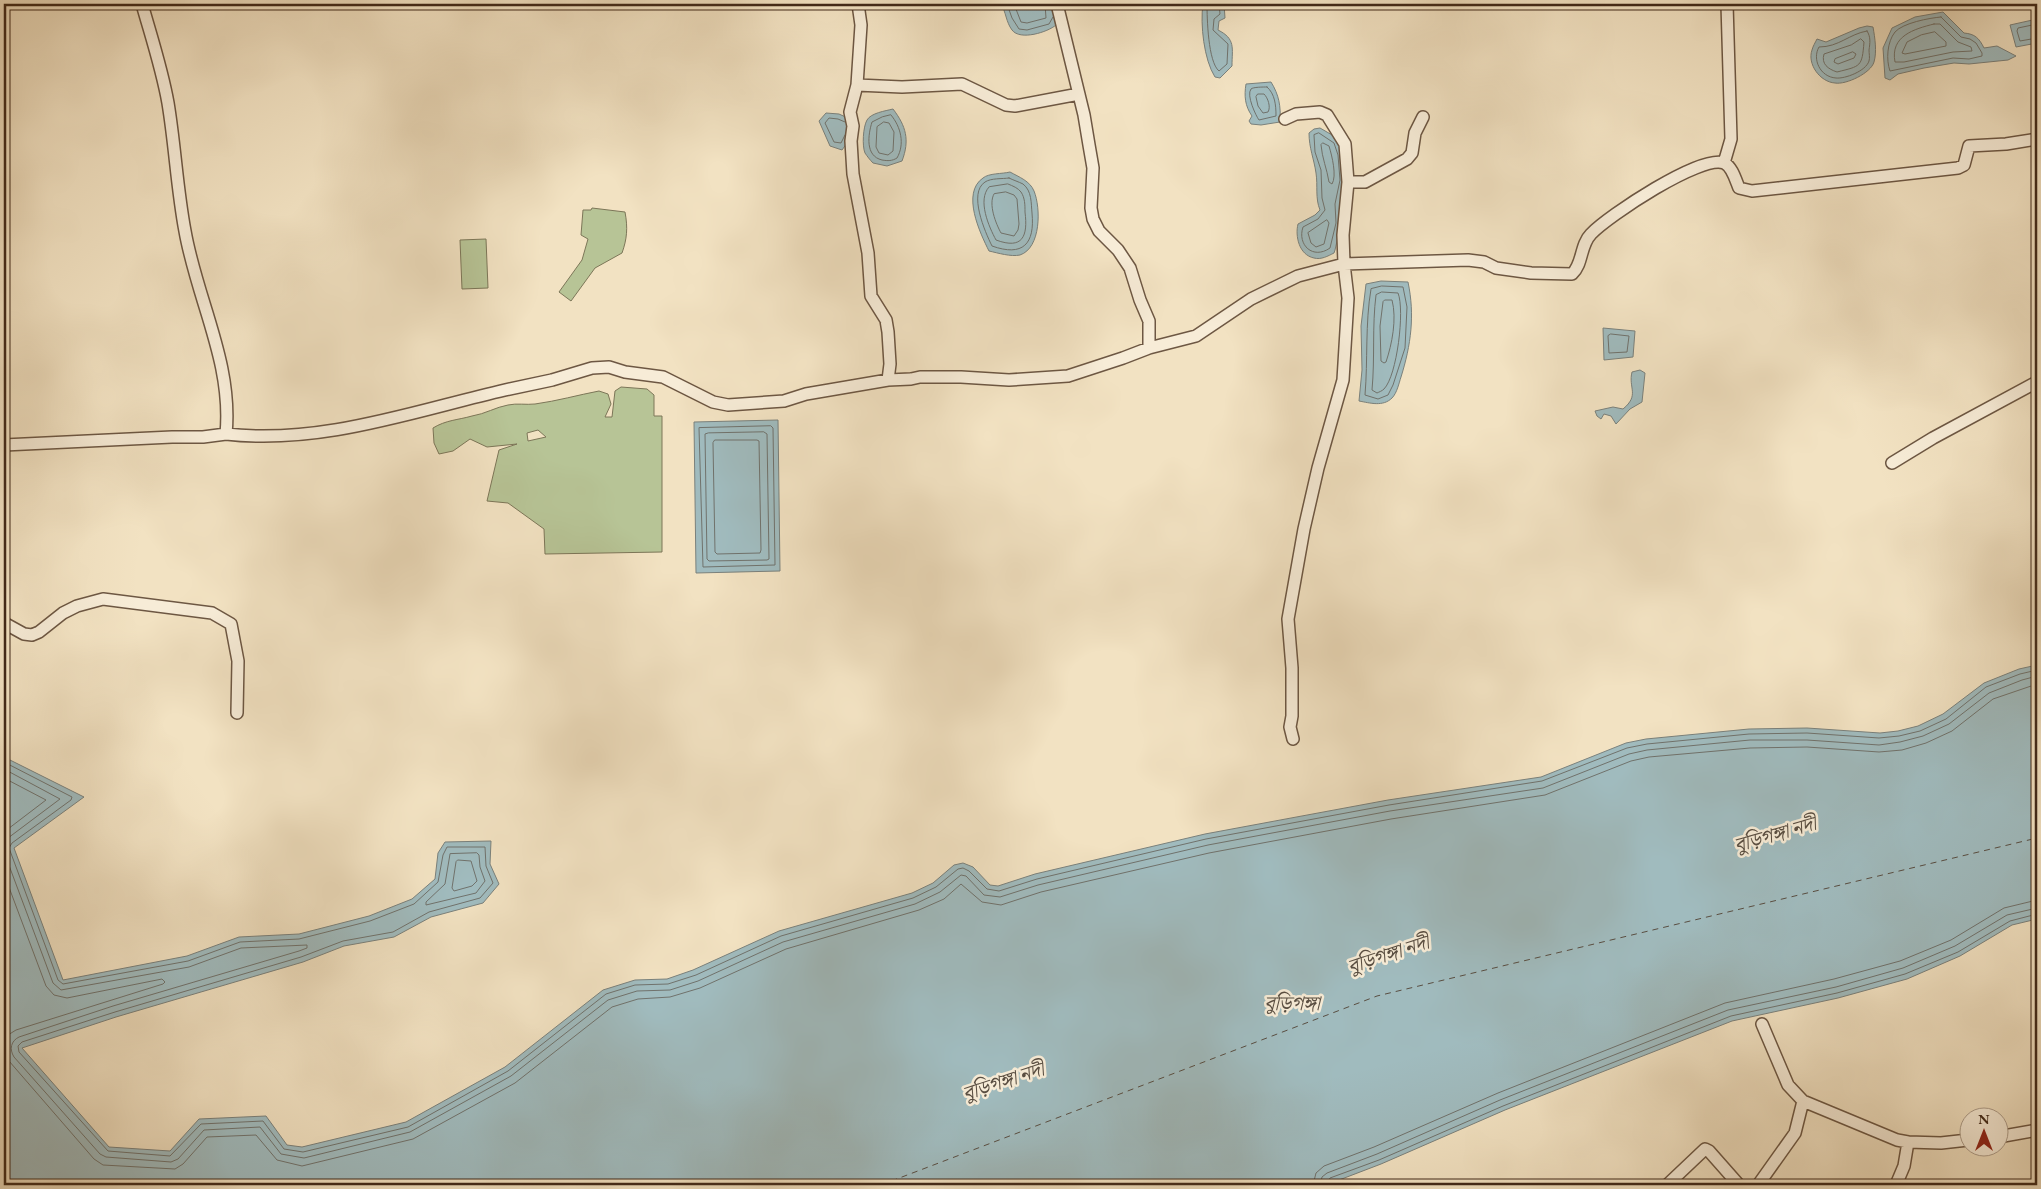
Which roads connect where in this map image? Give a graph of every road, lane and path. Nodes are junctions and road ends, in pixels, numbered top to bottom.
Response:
1 (142, 4) edge
2 (858, 4) edge
3 (1057, 4) edge
4 (1727, 4) edge
5 (858, 85) junction
6 (1079, 94) junction
7 (1423, 117) dead end
8 (1285, 119) dead end
9 (2037, 139) edge
10 (1724, 162) junction
11 (1348, 182) junction
12 (1344, 264) junction
13 (1149, 348) junction
14 (888, 380) junction
15 (2037, 382) edge
16 (226, 434) junction
17 (4, 446) edge
18 (1892, 463) dead end
19 (4, 623) edge
20 (236, 713) dead end
21 (1293, 739) dead end
22 (1762, 1024) dead end
23 (1803, 1101) junction
24 (2037, 1130) edge
25 (2008, 1135) edge
26 (1958, 1141) edge
27 (1908, 1142) junction
28 (1667, 1185) edge
29 (1739, 1185) edge
30 (1758, 1185) edge
31 (1896, 1185) edge

1 - 16 street
2 - 5 street
3 - 6 street
4 - 10 street
5 - 6 street
5 - 14 street
6 - 13 street
7 - 11 street
8 - 11 street
9 - 10 street
10 - 12 street
11 - 12 street
12 - 13 street
12 - 21 street
13 - 14 street
14 - 16 street
15 - 18 street
16 - 17 street
19 - 20 street
22 - 23 street
23 - 27 street
23 - 30 street
24 - 25 street
26 - 27 street
27 - 31 street
28 - 29 street

